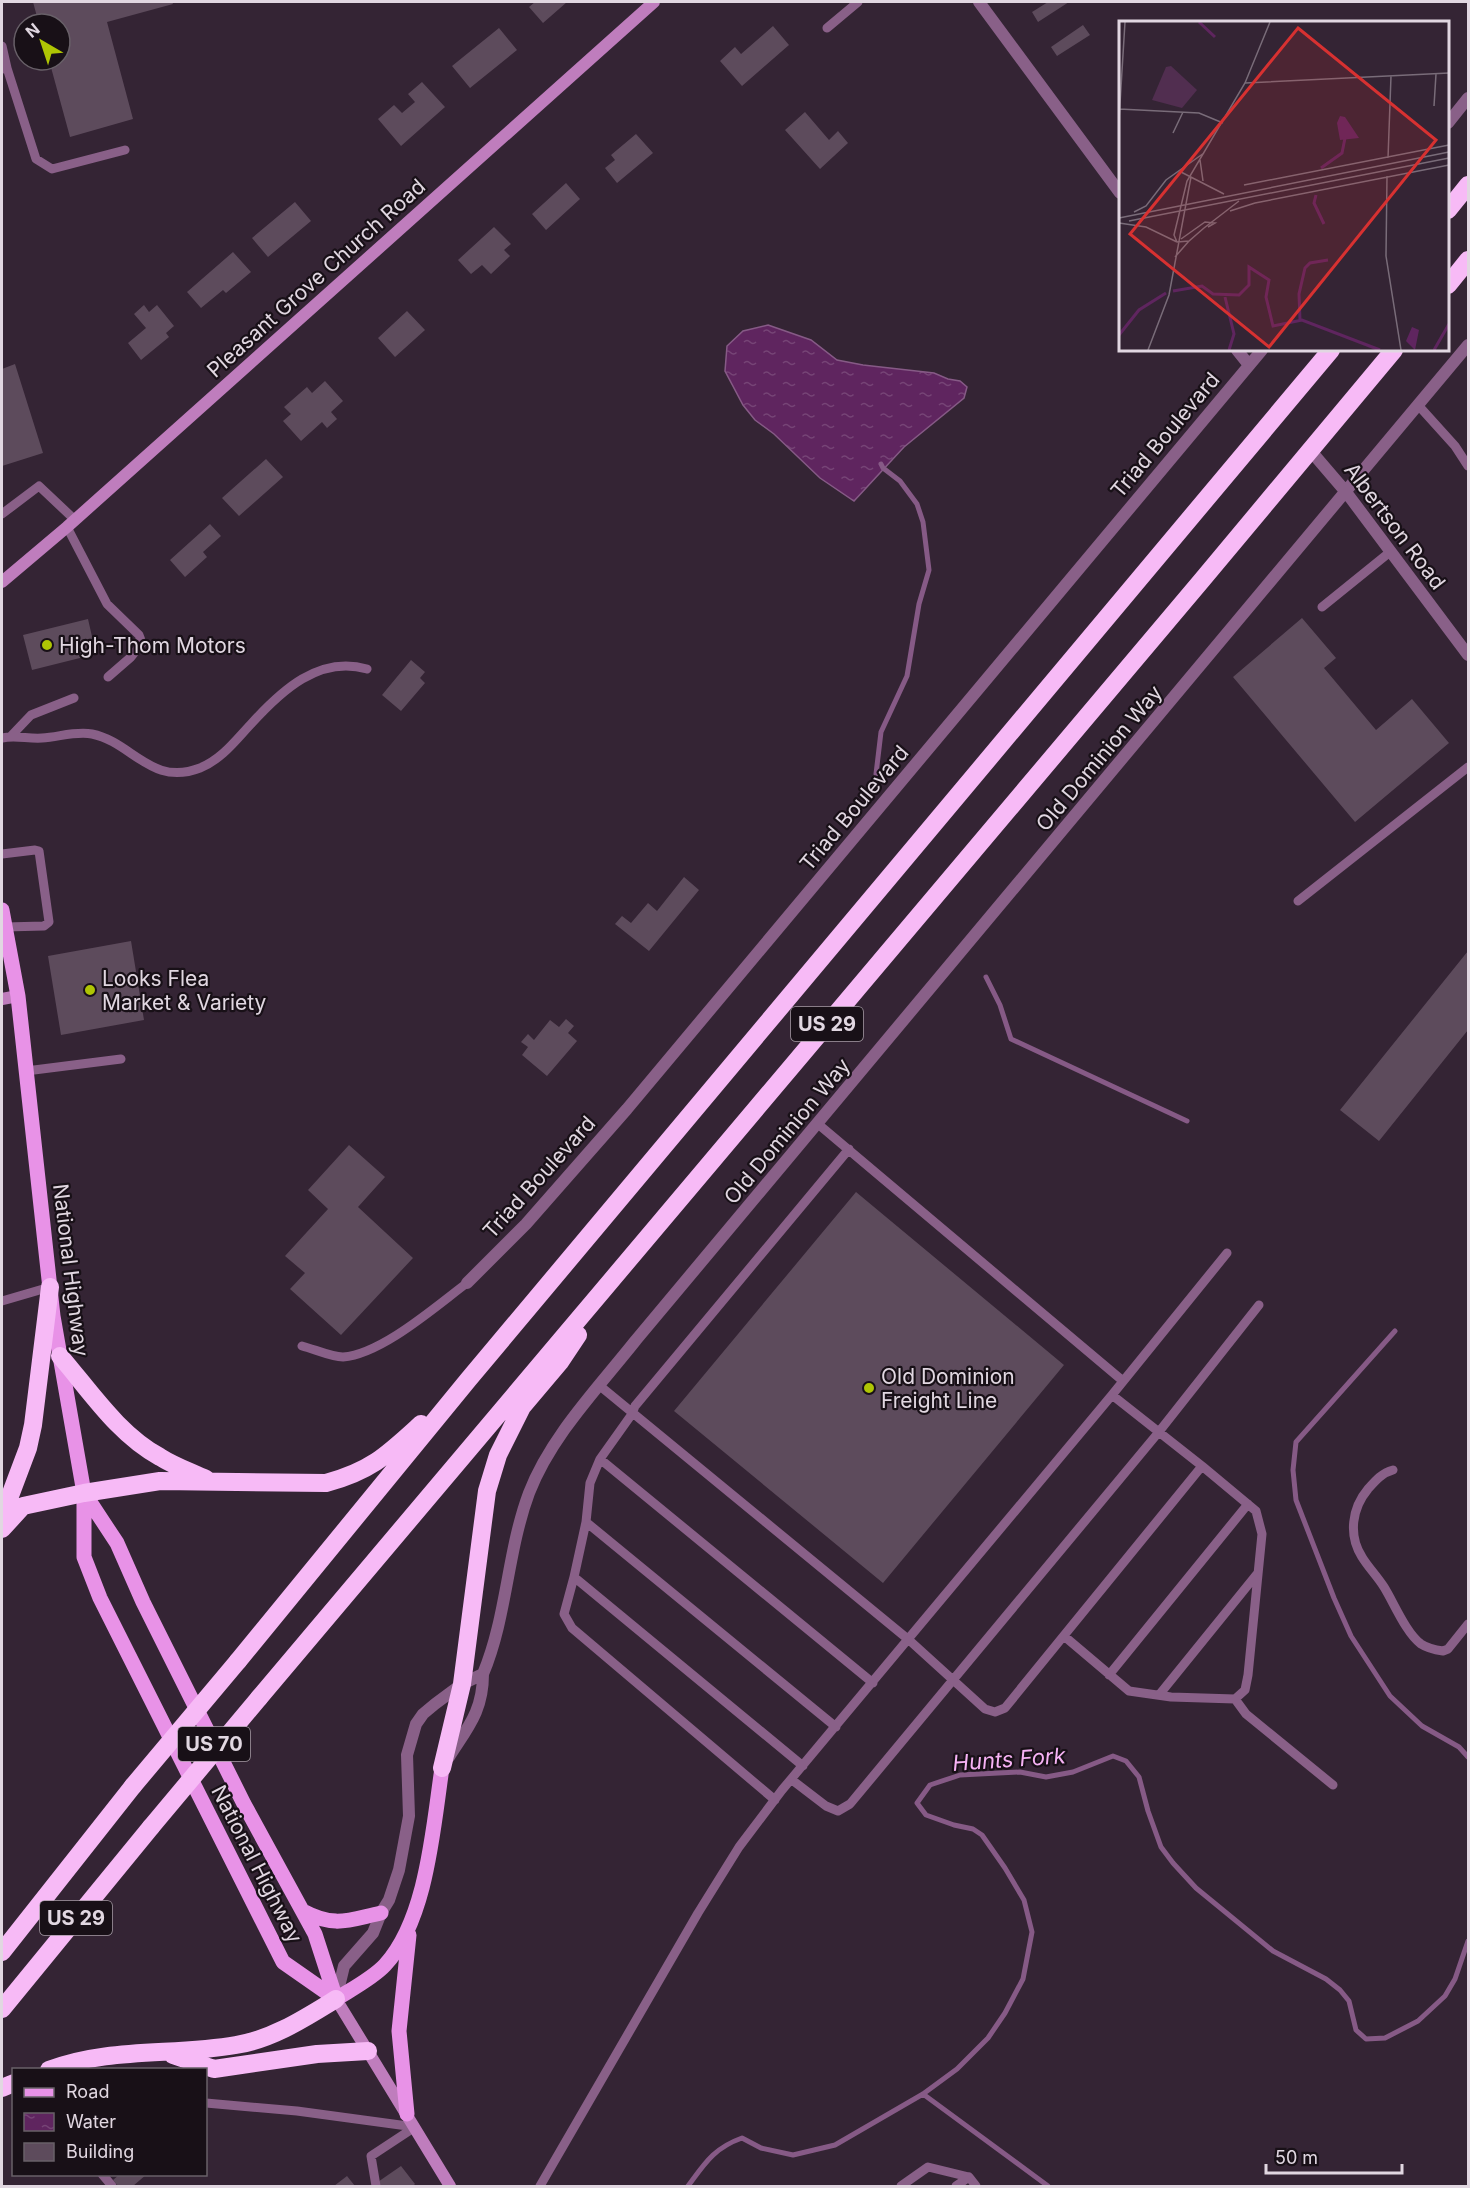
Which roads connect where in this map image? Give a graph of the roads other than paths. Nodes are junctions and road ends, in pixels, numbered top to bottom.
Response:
1 (654, 2) edge
2 (858, 2) edge
3 (979, 2) edge
4 (827, 28) dead end
5 (2, 46) edge
6 (4, 69) edge
7 (1468, 98) edge
8 (1449, 122) edge
9 (125, 150) dead end
10 (1468, 185) edge
11 (1119, 192) edge
12 (1449, 209) edge
13 (1468, 260) edge
14 (1449, 284) edge
15 (1468, 345) edge
16 (1238, 351) edge
17 (1261, 351) edge
18 (1330, 351) edge
19 (1393, 351) edge
20 (1248, 365) junction
21 (1419, 405) junction
22 (1310, 450) junction
23 (1468, 466) edge
24 (1346, 492) junction
25 (2, 514) edge
26 (71, 524) junction
27 (1390, 552) junction
28 (2, 582) edge
29 (1322, 607) dead end
30 (1468, 656) edge
31 (367, 669) dead end
32 (108, 677) dead end
33 (74, 698) dead end
34 (6, 736) edge
35 (1468, 766) edge
36 (2, 854) edge
37 (1299, 901) dead end
38 (2, 910) edge
39 (4, 931) edge
40 (18, 996) junction
41 (2, 999) edge
42 (122, 1059) dead end
43 (26, 1071) junction
44 (818, 1125) junction
45 (849, 1149) junction
46 (651, 1233) junction
47 (1227, 1253) dead end
48 (467, 1283) joint
49 (50, 1287) junction
50 (2, 1301) edge
51 (1258, 1305) dead end
52 (302, 1346) dead end
53 (60, 1356) junction
54 (468, 1380) junction
55 (1123, 1381) junction
56 (600, 1386) junction
57 (1112, 1395) junction
58 (632, 1414) junction
59 (1158, 1433) junction
60 (600, 1459) junction
61 (1202, 1466) junction
62 (1393, 1470) dead end
63 (213, 1482) junction
64 (84, 1493) junction
65 (1248, 1504) junction
66 (2, 1517) edge
67 (586, 1522) junction
68 (2, 1529) edge
69 (1257, 1574) junction
70 (574, 1577) junction
71 (1468, 1624) edge
72 (1064, 1636) junction
73 (909, 1640) junction
74 (483, 1674) junction
75 (1109, 1675) junction
76 (953, 1680) junction
77 (873, 1683) junction
78 (462, 1684) junction
79 (1159, 1695) junction
80 (1235, 1699) junction
81 (836, 1727) junction
82 (803, 1766) junction
83 (442, 1768) junction
84 (792, 1780) junction
85 (1333, 1785) dead end
86 (775, 1800) junction
87 (302, 1911) junction
88 (381, 1913) junction
89 (411, 1922) junction
90 (2, 1952) edge
91 (336, 1999) junction
92 (2, 2009) edge
93 (368, 2051) junction
94 (166, 2053) junction
95 (54, 2068) edge
96 (207, 2103) edge
97 (411, 2121) junction
98 (969, 2177) junction
99 (376, 2187) edge
100 (450, 2187) edge
101 (540, 2187) edge
102 (901, 2187) edge
103 (956, 2187) edge
104 (976, 2187) edge

1 - 26 street, Pleasant Grove Church Road
2 - 4 lane
3 - 11 street
5 - 6 lane
6 - 9 lane
7 - 8 street
10 - 12 highway
13 - 14 highway
15 - 21 street, Old Dominion Way
16 - 20 street
17 - 20 street, Triad Boulevard
18 - 54 highway, US 29
19 - 22 highway, US 29
20 - 48 street, Triad Boulevard
21 - 23 lane
21 - 24 street, Old Dominion Way
22 - 24 street, Albertson Road
22 - 46 highway, US 29
24 - 27 street, Albertson Road
24 - 44 street, Old Dominion Way
25 - 26 lane
26 - 28 street, Pleasant Grove Church Road
26 - 32 lane
27 - 29 lane
27 - 30 street, Albertson Road
31 - 34 lane
33 - 34 lane
35 - 37 lane
36 - 39 lane
38 - 39 main road, National Highway / US 70
39 - 40 main road, National Highway / US 70
40 - 41 street
40 - 43 main road, National Highway / US 70
42 - 43 lane
43 - 49 main road, National Highway / US 70
44 - 45 lane
44 - 56 street, Old Dominion Way
45 - 55 lane
45 - 58 lane
46 - 78 highway
46 - 92 highway, US 29, bridge
47 - 55 lane
48 - 52 lane
49 - 50 lane
49 - 53 main road, National Highway / US 70
49 - 66 highway
51 - 59 lane
53 - 63 highway
53 - 64 main road, National Highway / US 70
54 - 63 highway
54 - 90 highway, US 29, bridge
55 - 57 lane
56 - 58 lane
56 - 74 street, Old Dominion Way
57 - 59 lane
57 - 73 lane
58 - 60 lane
58 - 73 lane
59 - 61 lane
59 - 76 lane
60 - 67 lane
60 - 77 lane
61 - 65 lane
61 - 72 lane
62 - 71 lane
63 - 64 highway
64 - 68 highway
64 - 87 main road, National Highway / US 70
64 - 91 main road, National Highway
65 - 69 lane
65 - 75 lane
67 - 70 lane
67 - 81 lane
69 - 79 lane
69 - 80 lane
70 - 82 lane
70 - 86 lane
72 - 75 lane
72 - 76 lane
73 - 76 lane
73 - 77 lane
74 - 78 street
74 - 83 street, Old Dominion Way
75 - 79 lane
76 - 84 lane
77 - 81 lane
78 - 83 highway
78 - 88 street
79 - 80 lane
80 - 85 lane
81 - 82 lane
82 - 84 lane
83 - 89 main road
84 - 86 lane
86 - 101 lane
87 - 88 main road
87 - 91 main road, National Highway / US 70
88 - 91 street
89 - 91 main road
89 - 97 main road
91 - 93 street, National Highway
91 - 94 highway
93 - 94 highway
93 - 97 street, National Highway
94 - 95 highway
96 - 97 lane
97 - 99 lane
97 - 100 street, National Highway
98 - 102 lane
98 - 103 lane
98 - 104 lane

